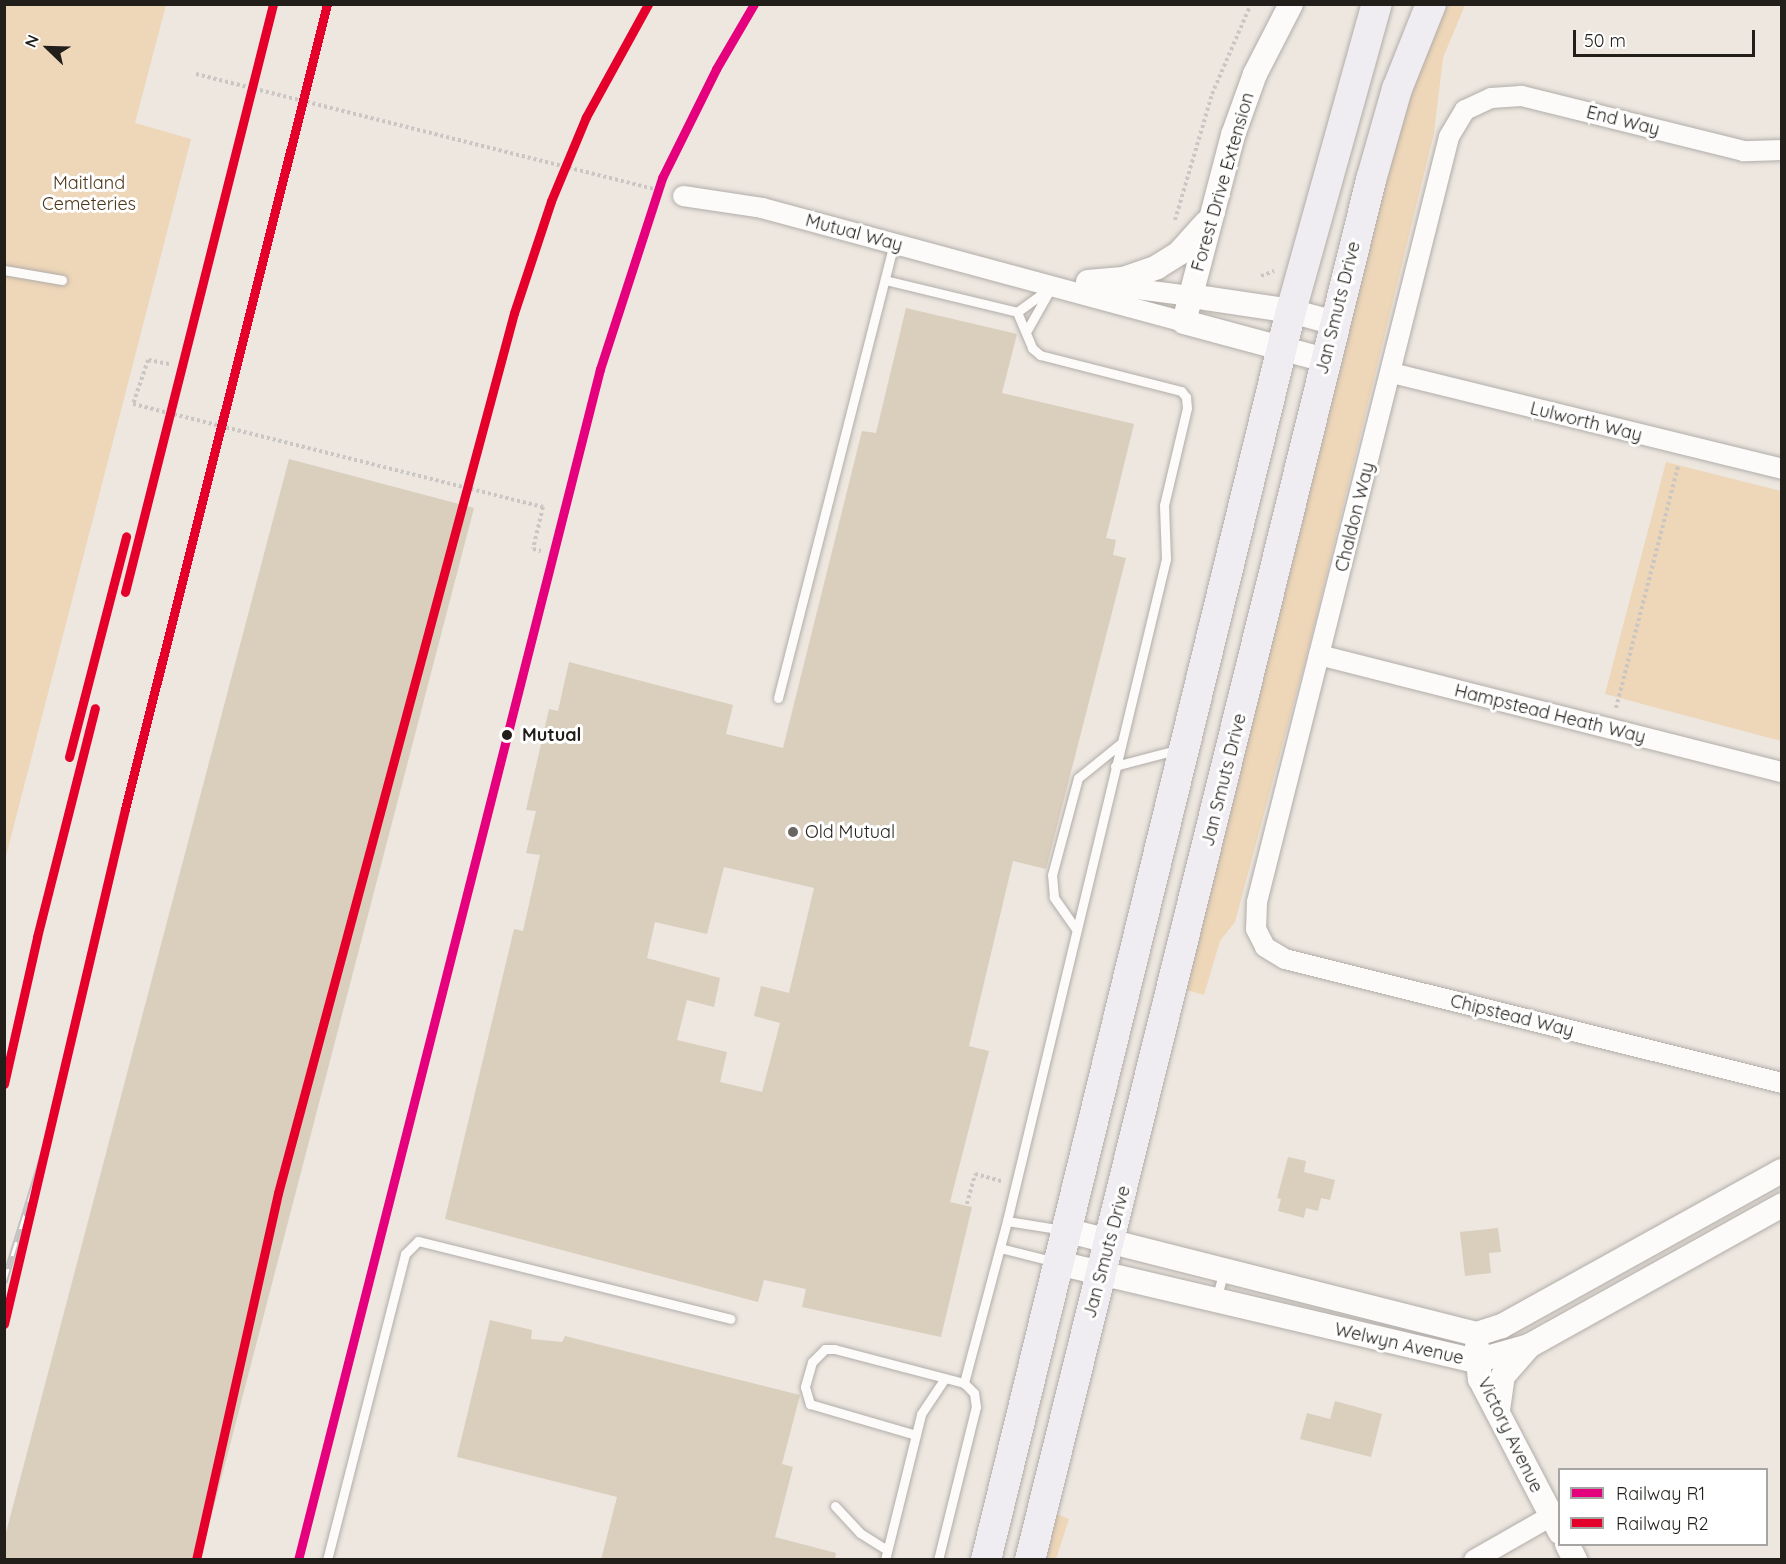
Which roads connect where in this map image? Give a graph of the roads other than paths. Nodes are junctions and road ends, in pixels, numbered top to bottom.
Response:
1 (1291, 4) edge
2 (1377, 4) edge
3 (1431, 4) edge
4 (1465, 110) joint
5 (1782, 150) edge
6 (684, 196) road end
7 (1212, 214) junction
8 (894, 244) junction
9 (4, 270) edge
10 (1022, 279) junction
11 (62, 280) dead end
12 (885, 280) junction
13 (1088, 282) junction
14 (1052, 286) junction
15 (1191, 296) junction
16 (1291, 311) junction
17 (1017, 312) junction
18 (1184, 322) junction
19 (1335, 323) junction
20 (1026, 332) junction
21 (1282, 348) junction
22 (1325, 360) junction
23 (1392, 373) junction
24 (1782, 469) edge
25 (1319, 655) junction
26 (778, 698) dead end
27 (1120, 744) junction
28 (1185, 748) junction
29 (1115, 766) junction
30 (1782, 772) edge
31 (1076, 929) junction
32 (1256, 929) joint
33 (1782, 1083) edge
34 (1782, 1171) edge
35 (1782, 1205) edge
36 (1007, 1221) junction
37 (1065, 1230) junction
38 (1110, 1242) junction
39 (1000, 1248) junction
40 (1058, 1263) junction
41 (1224, 1271) junction
42 (1101, 1275) junction
43 (1216, 1301) junction
44 (730, 1319) dead end
45 (1477, 1334) junction
46 (1530, 1346) junction
47 (1476, 1361) junction
48 (945, 1378) junction
49 (964, 1383) junction
50 (1497, 1410) junction
51 (916, 1435) junction
52 (835, 1506) dead end
53 (1555, 1524) edge
54 (1568, 1546) edge
55 (886, 1555) edge
56 (327, 1560) edge
57 (939, 1560) edge
58 (986, 1560) edge
59 (1030, 1560) edge
60 (1474, 1560) edge
61 (1575, 1560) edge

1 - 7 street, Forest Drive Extension
2 - 16 main road
3 - 19 main road, Jan Smuts Drive
4 - 5 street, End Way
4 - 23 street, Chaldon Way
6 - 8 street, Mutual Way
7 - 13 street
7 - 15 street, Forest Drive Extension
8 - 10 street, Mutual Way
8 - 12 lane
9 - 11 lane
10 - 13 street, Mutual Way
10 - 14 street, Mutual Way
12 - 17 lane
12 - 26 lane
13 - 15 street, Mutual Way
14 - 17 lane
14 - 18 street, Mutual Way
14 - 20 lane
15 - 16 street, Mutual Way
15 - 18 street
16 - 19 street, Mutual Way
16 - 21 main road
17 - 20 lane
18 - 21 street, Mutual Way
19 - 22 main road, Jan Smuts Drive
20 - 27 lane
21 - 22 street, Mutual Way
21 - 28 main road
22 - 38 main road, Jan Smuts Drive
23 - 24 street, Lulworth Way
23 - 25 street, Chaldon Way
25 - 30 street, Hampstead Heath Way
25 - 32 street, Chaldon Way
27 - 29 lane
27 - 31 lane
28 - 29 lane
28 - 37 main road
29 - 31 lane
31 - 36 lane
32 - 33 street, Chipstead Way
34 - 45 street, Welwyn Avenue
35 - 46 street, Welwyn Avenue
36 - 37 lane
36 - 39 lane
37 - 38 street, Welwyn Avenue
37 - 40 main road
38 - 41 street, Welwyn Avenue
38 - 42 main road, Jan Smuts Drive
39 - 40 lane
39 - 49 lane
40 - 42 street, Welwyn Avenue
40 - 58 main road
41 - 43 lane
41 - 45 street, Welwyn Avenue
42 - 43 street, Welwyn Avenue
42 - 59 main road, Jan Smuts Drive
43 - 47 street, Welwyn Avenue
44 - 56 lane
45 - 47 street, Victory Avenue
46 - 47 street, Welwyn Avenue
46 - 50 street
47 - 50 street, Victory Avenue
48 - 49 lane
48 - 51 lane
48 - 51 lane
49 - 57 lane
50 - 53 street, Victory Avenue
51 - 55 lane
52 - 55 lane
53 - 60 street
54 - 61 street

